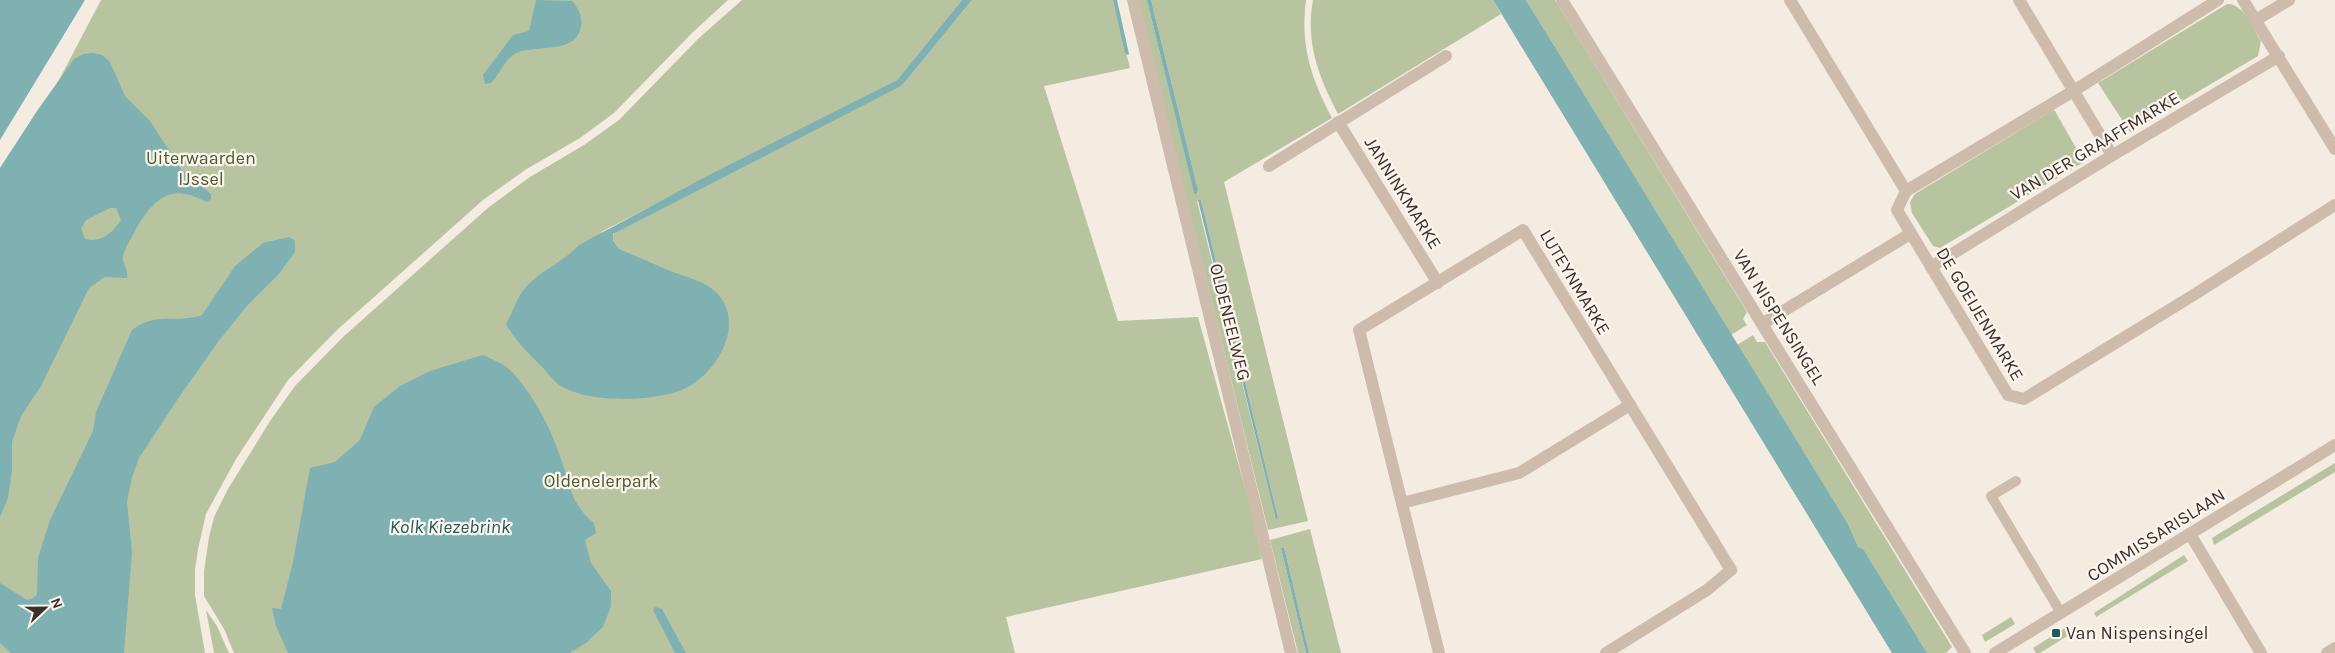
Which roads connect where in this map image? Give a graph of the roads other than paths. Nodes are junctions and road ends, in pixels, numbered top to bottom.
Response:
1 (1133, 0) edge
2 (1562, 0) edge
3 (1790, 0) edge
4 (2019, 0) edge
5 (2218, 0) edge
6 (2244, 0) edge
7 (2289, 0) edge
8 (2256, 20) junction
9 (1446, 56) dead end
10 (2279, 56) junction
11 (2075, 90) junction
12 (1338, 122) junction
13 (2335, 149) edge
14 (2112, 155) junction
15 (1269, 166) dead end
16 (1906, 191) junction
17 (2335, 205) edge
18 (1910, 234) junction
19 (1931, 267) junction
20 (1438, 283) junction
21 (1762, 324) junction
22 (1630, 405) junction
23 (2335, 445) edge
24 (2016, 481) dead end
25 (1402, 503) junction
26 (2190, 534) junction
27 (2061, 614) junction
28 (2335, 648) edge
29 (1292, 653) edge
30 (1439, 653) edge
31 (1606, 653) edge
32 (1965, 653) edge
33 (1995, 653) edge
34 (2261, 653) edge
35 (2327, 653) edge

1 - 29 street, OLDENEELWEG
2 - 21 street, VAN NISPENSINGEL
3 - 16 street
4 - 11 street
5 - 11 street
6 - 8 street
7 - 8 street
8 - 10 street
9 - 12 street
10 - 13 street
10 - 14 street, VAN DER GRAAFFMARKE
11 - 14 street
11 - 16 street
12 - 15 street
12 - 20 street, JANNINKMARKE
14 - 19 street, VAN DER GRAAFFMARKE
16 - 18 street, DE GOEIJENMARKE
17 - 19 street, DE GOEIJENMARKE
18 - 19 street, DE GOEIJENMARKE
18 - 21 street
20 - 22 street, LUTEYNMARKE
20 - 25 street, LUTEYNMARKE
21 - 32 street, VAN NISPENSINGEL
22 - 25 street
22 - 31 street, LUTEYNMARKE
23 - 26 street, COMMISSARISLAAN
24 - 27 lane
25 - 30 street, LUTEYNMARKE
26 - 27 street, COMMISSARISLAAN
26 - 34 street
27 - 33 street, COMMISSARISLAAN
28 - 35 street

